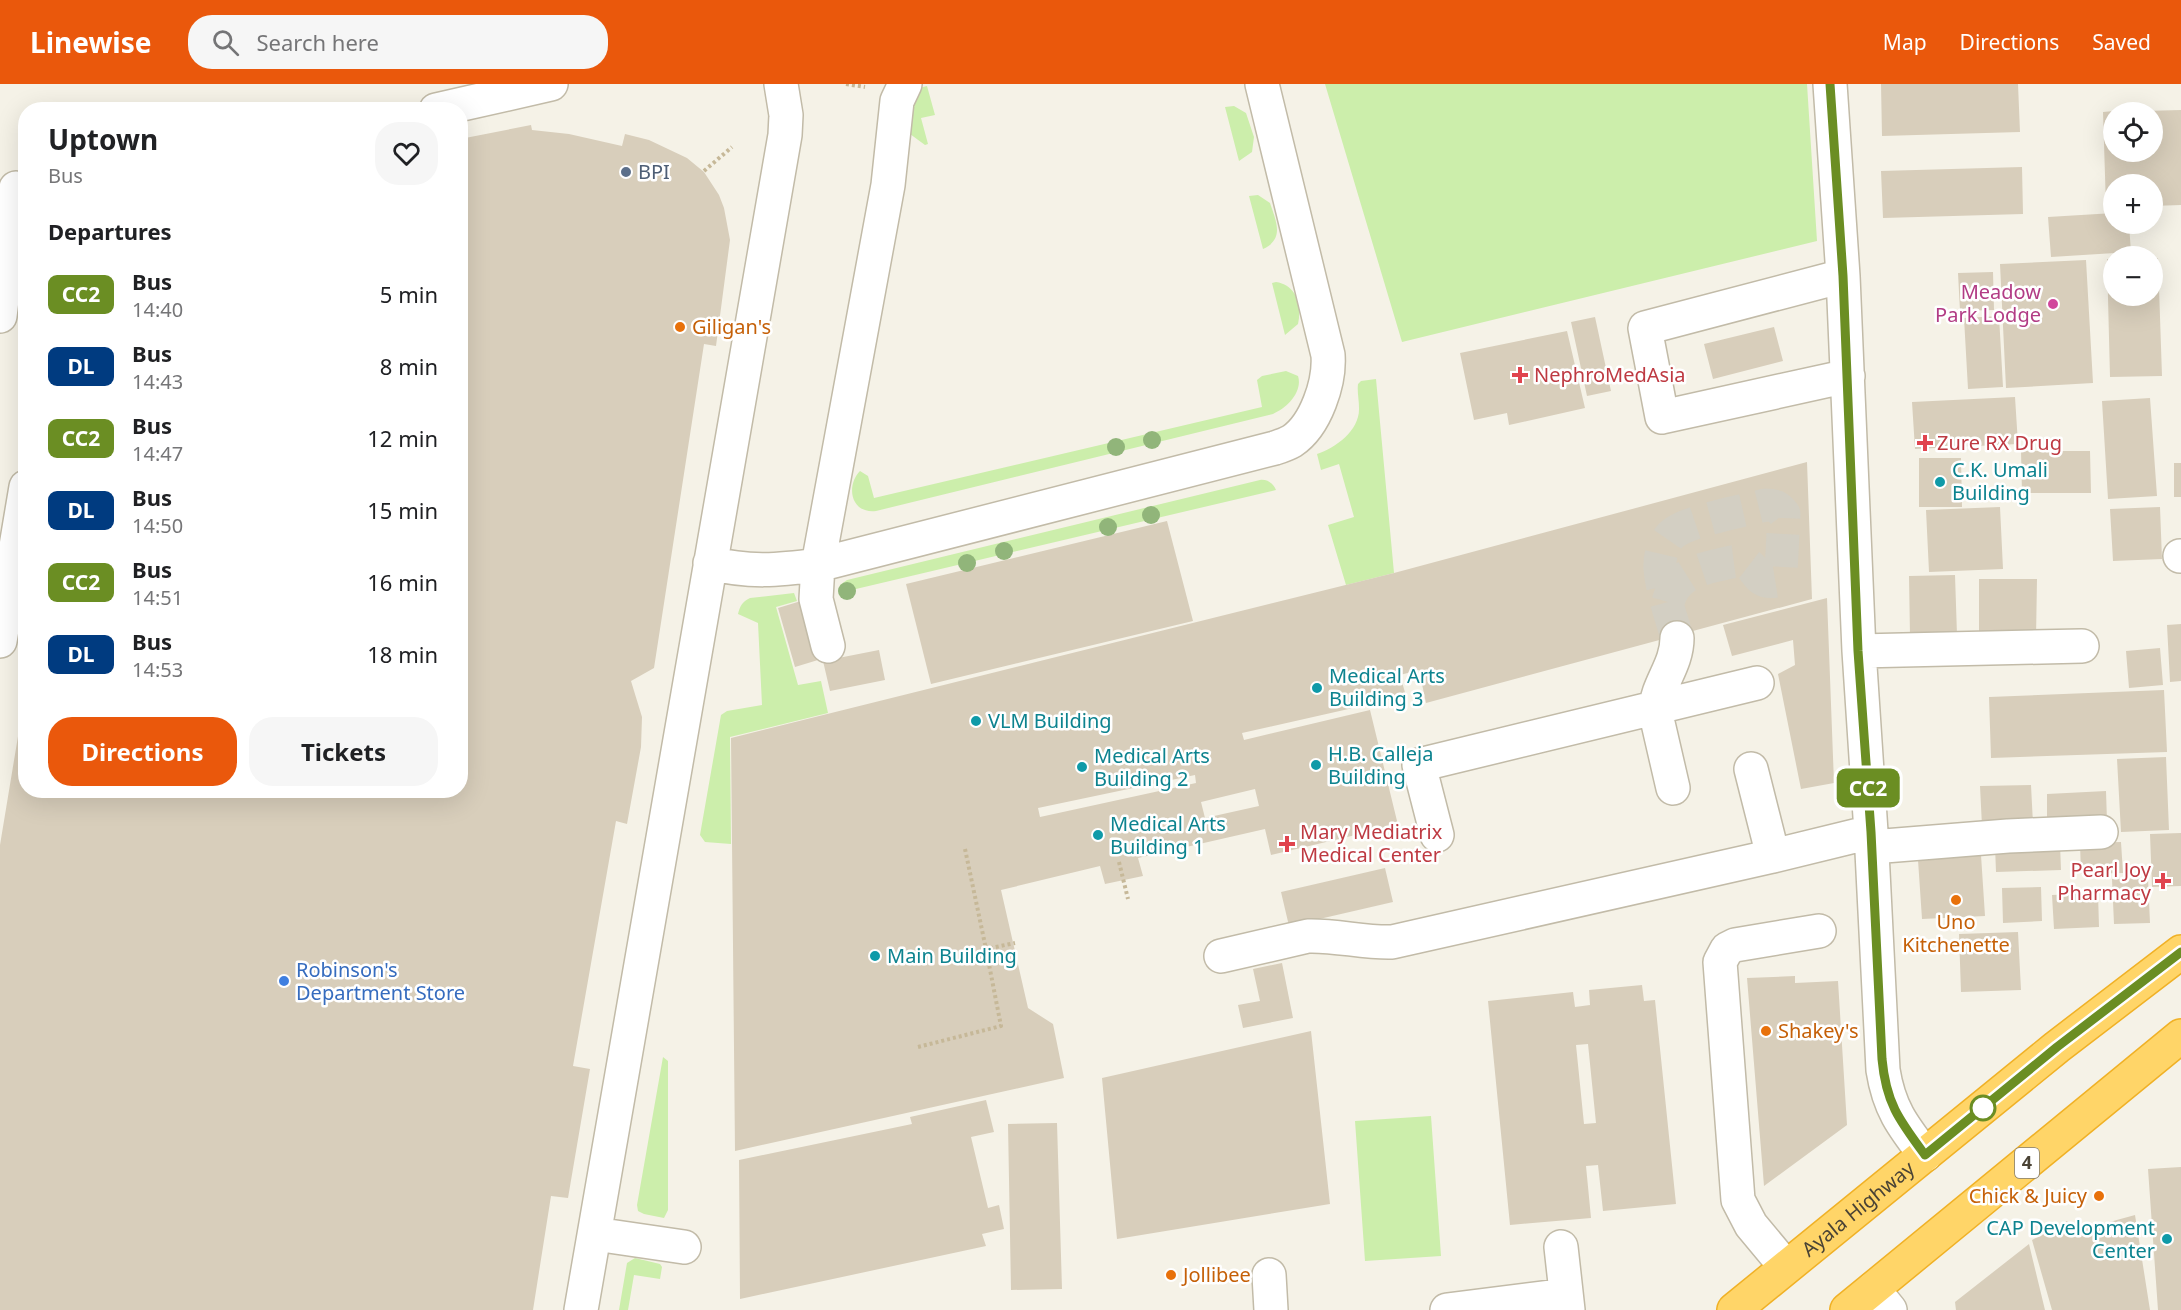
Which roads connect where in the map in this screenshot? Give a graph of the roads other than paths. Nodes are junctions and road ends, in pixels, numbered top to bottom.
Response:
1 (551, 84) edge
2 (781, 84) edge
3 (905, 84) edge
4 (1262, 84) edge
5 (1830, 84) edge
6 (468, 103) edge
7 (16, 188) dead end
8 (1843, 276) junction
9 (0, 316) edge
10 (1848, 376) junction
11 (18, 534) edge
12 (710, 563) junction
13 (818, 566) junction
14 (1677, 638) tunnel mouth
15 (0, 641) edge
16 (828, 646) dead end
17 (2082, 646) dead end
18 (1858, 651) junction
19 (1756, 684) dead end
20 (1655, 710) junction
21 (1751, 769) dead end
22 (1673, 788) dead end
23 (2101, 832) dead end
24 (1437, 835) dead end
25 (1871, 839) junction
26 (1773, 855) junction
27 (1819, 931) dead end
28 (2181, 952) edge
29 (1221, 956) dead end
30 (2181, 1036) edge
31 (1925, 1155) junction
32 (595, 1234) junction
33 (1561, 1247) dead end
34 (684, 1248) dead end
35 (1786, 1267) junction
36 (1269, 1275) dead end
37 (1881, 1299) edge
38 (1567, 1302) edge
39 (581, 1310) edge
40 (1271, 1310) edge
41 (1447, 1310) edge
42 (1734, 1310) edge
43 (1847, 1310) edge

1 - 6 street
2 - 12 street
3 - 13 street
4 - 13 street
5 - 8 street
7 - 9 street
8 - 10 street
8 - 10 street
10 - 18 street
11 - 15 street
12 - 13 street
12 - 32 street
13 - 16 street
14 - 20 street
17 - 18 street
18 - 25 street
19 - 20 street
20 - 22 street
20 - 24 street
21 - 26 street
23 - 25 street
25 - 26 street
25 - 31 street
26 - 29 street
27 - 35 street
28 - 31 highway, Ayala Highway
30 - 37 highway, 4
31 - 35 highway, Ayala Highway
32 - 34 street
32 - 39 street
33 - 38 street
35 - 42 highway, Ayala Highway
36 - 40 street
37 - 43 highway, 4
38 - 41 street

